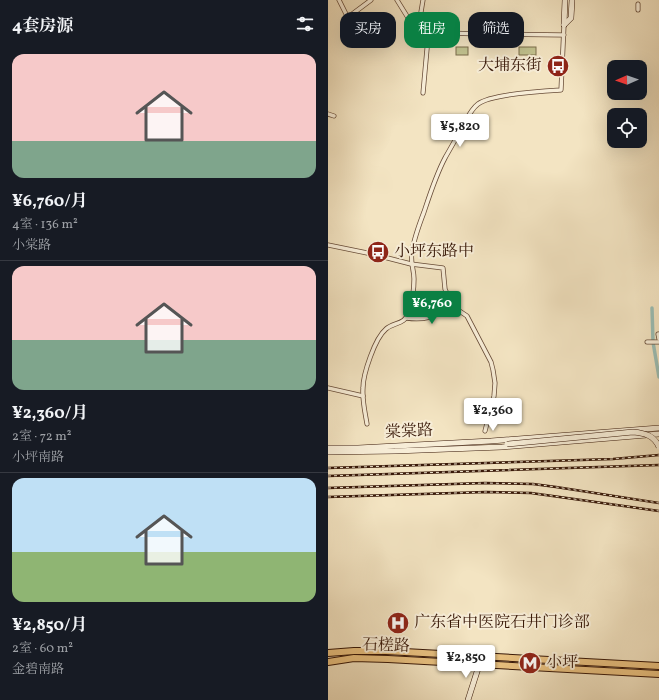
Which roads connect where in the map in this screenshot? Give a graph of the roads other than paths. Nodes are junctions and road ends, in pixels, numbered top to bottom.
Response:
1 (339, 0) edge
2 (371, 0) edge
3 (397, 0) edge
4 (423, 0) edge
5 (565, 0) edge
6 (572, 0) edge
7 (638, 4) dead end
8 (638, 10) dead end
9 (404, 12) edge
10 (421, 12) edge
11 (564, 25) junction
12 (460, 32) edge
13 (564, 34) junction
14 (427, 48) edge
15 (423, 93) dead end
16 (328, 114) edge
17 (334, 116) dead end
18 (328, 245) edge
19 (411, 264) junction
20 (452, 306) junction
21 (406, 318) junction
22 (658, 334) edge
23 (659, 339) edge
24 (647, 342) dead end
25 (659, 342) edge
26 (328, 388) edge
27 (363, 396) junction
28 (367, 424) dead end
29 (659, 428) edge
30 (485, 431) dead end
31 (659, 434) edge
32 (659, 447) edge
33 (328, 448) edge
34 (475, 449) junction
35 (328, 452) edge
36 (328, 653) edge
37 (482, 656) junction
38 (328, 662) edge
39 (482, 664) junction
40 (659, 666) edge
41 (659, 674) edge
42 (468, 700) edge
43 (471, 700) edge

1 - 2 street
3 - 9 street
4 - 10 street
5 - 11 street
6 - 11 street
7 - 8 street
11 - 13 street
12 - 13 street
13 - 19 street
14 - 15 street
16 - 17 street
18 - 19 street
19 - 20 street
19 - 21 street
20 - 21 street
20 - 30 street
21 - 27 street
22 - 23 street
24 - 25 street
26 - 27 street
27 - 28 street
29 - 33 street, 棠棠路
31 - 34 street, 棠棠路
32 - 34 street, bridge
34 - 35 street, 棠棠路
36 - 37 main road, 石槎路
37 - 39 street
37 - 40 main road, 石槎路
38 - 39 main road, 石槎路
39 - 41 main road, 石槎路
39 - 42 street
39 - 43 street

